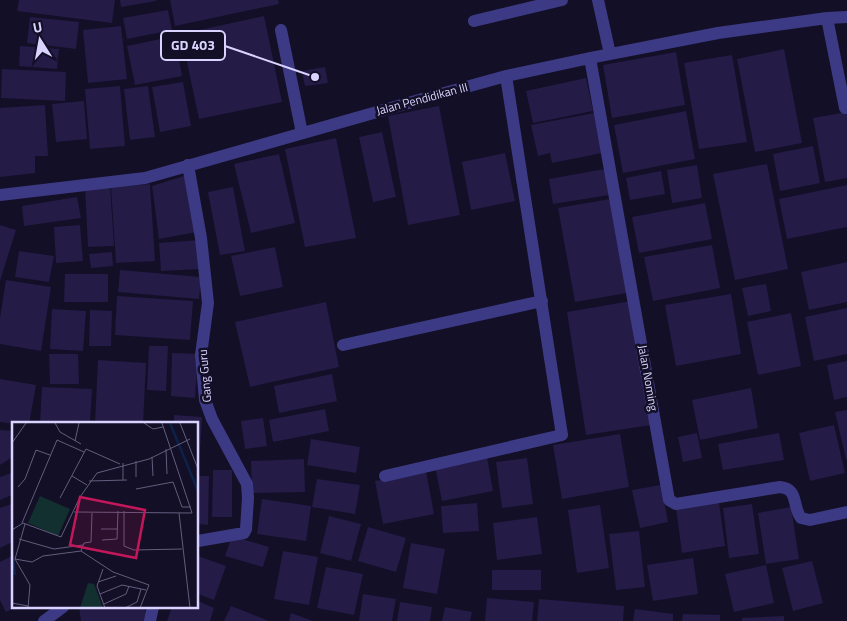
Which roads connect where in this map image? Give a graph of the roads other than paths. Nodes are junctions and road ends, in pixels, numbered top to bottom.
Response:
1 (562, 0) edge
2 (598, 0) edge
3 (847, 17) edge
4 (827, 18) junction
5 (474, 20) dead end
6 (281, 30) dead end
7 (610, 54) junction
8 (590, 58) junction
9 (506, 76) junction
10 (845, 108) dead end
11 (302, 133) junction
12 (188, 165) junction
13 (0, 195) edge
14 (542, 301) junction
15 (343, 345) dead end
16 (385, 476) dead end
17 (847, 512) edge
18 (199, 541) edge
19 (62, 608) edge
20 (153, 608) edge
21 (44, 621) edge
22 (150, 621) edge

1 - 5 street
2 - 7 street
3 - 4 street, Jalan Pendidikan III
4 - 7 street, Jalan Pendidikan III
4 - 10 street
6 - 11 street
7 - 8 street, Jalan Pendidikan III
8 - 9 street, Jalan Pendidikan III
8 - 17 street, Jalan Noming
9 - 11 street, Jalan Pendidikan III
9 - 14 street
11 - 12 street, Jalan Pendidikan III
12 - 13 street, Jalan Pendidikan III
12 - 18 street, Gang Guru
14 - 15 street
14 - 16 street
19 - 21 street
20 - 22 street

